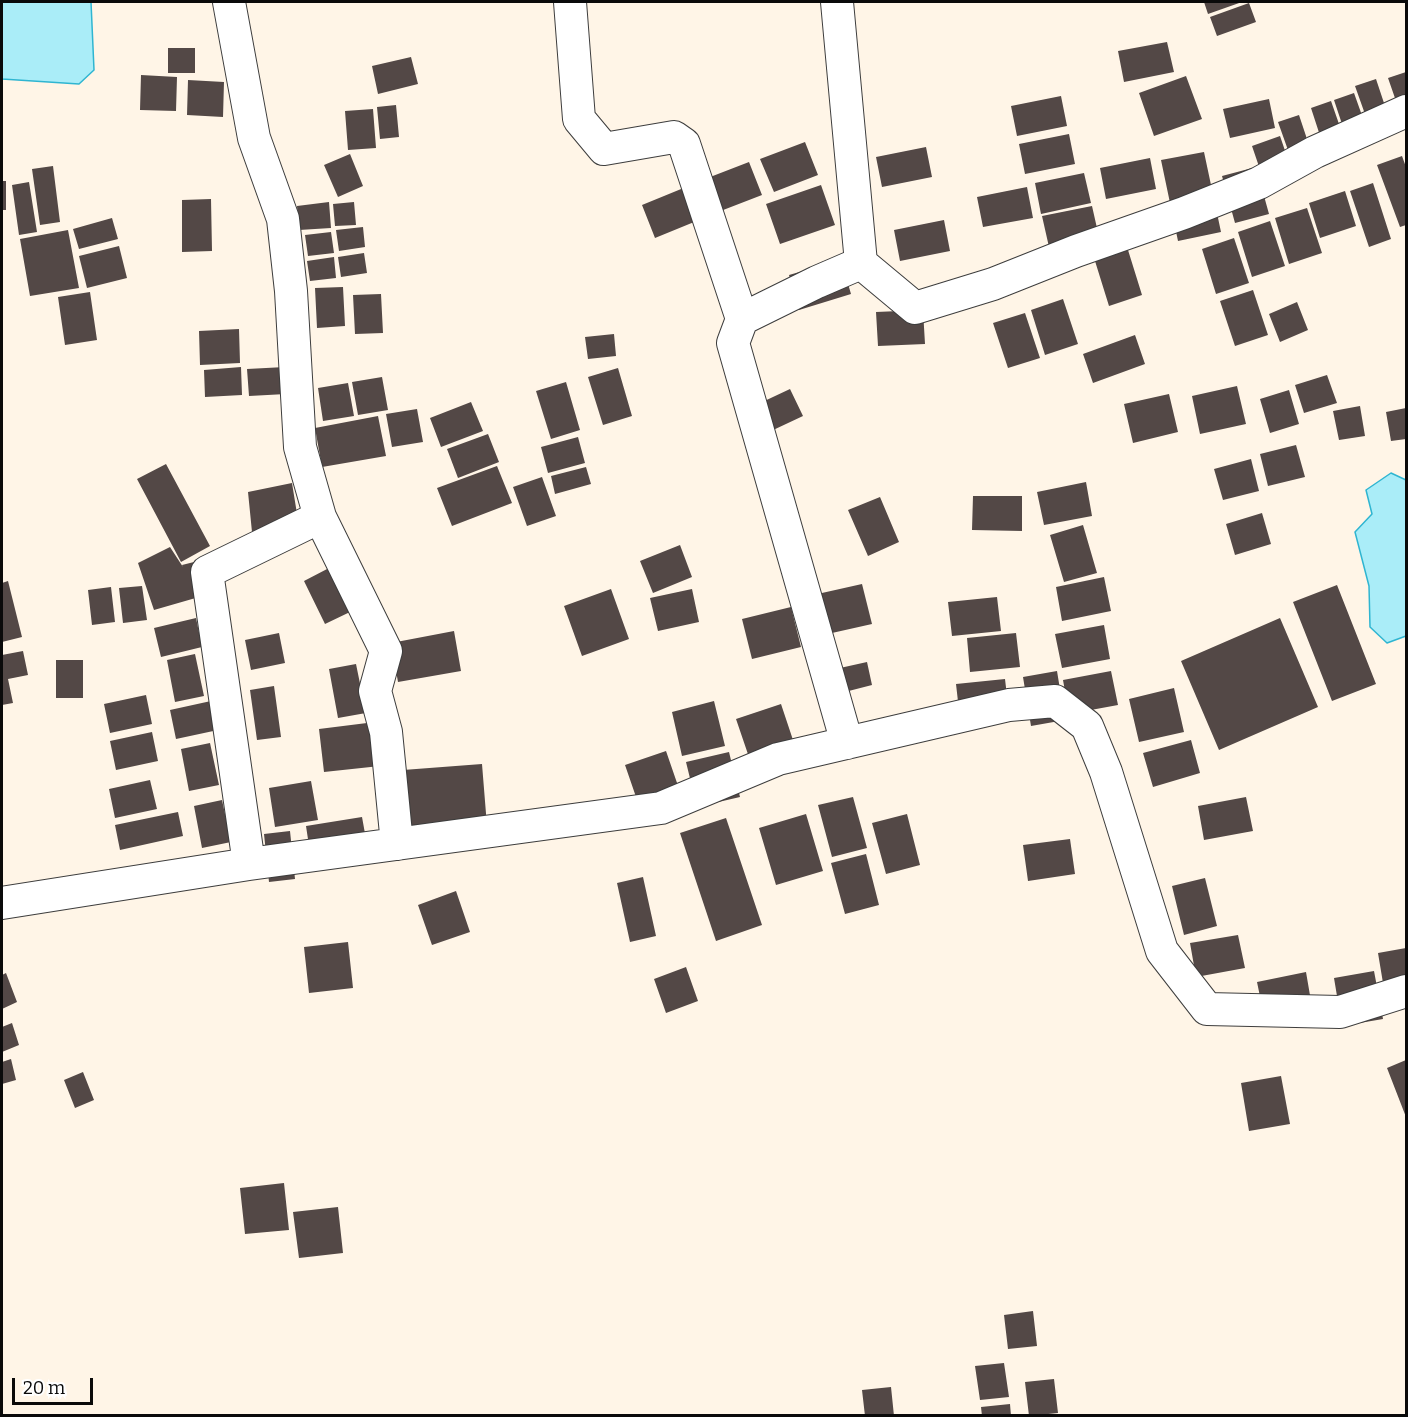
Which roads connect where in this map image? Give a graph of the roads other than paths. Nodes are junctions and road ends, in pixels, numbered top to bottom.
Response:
1 (229, 2) edge
2 (570, 2) edge
3 (837, 2) edge
4 (1407, 111) edge
5 (861, 263) junction
6 (742, 319) junction
7 (320, 517) junction
8 (847, 743) junction
9 (397, 844) junction
10 (249, 864) junction
11 (2, 903) edge
12 (1407, 991) edge

1 - 7 street
2 - 6 street
3 - 5 street
4 - 5 street
5 - 6 street
6 - 8 street
7 - 9 street
7 - 10 street
8 - 9 street
8 - 12 street
9 - 10 street
10 - 11 street

